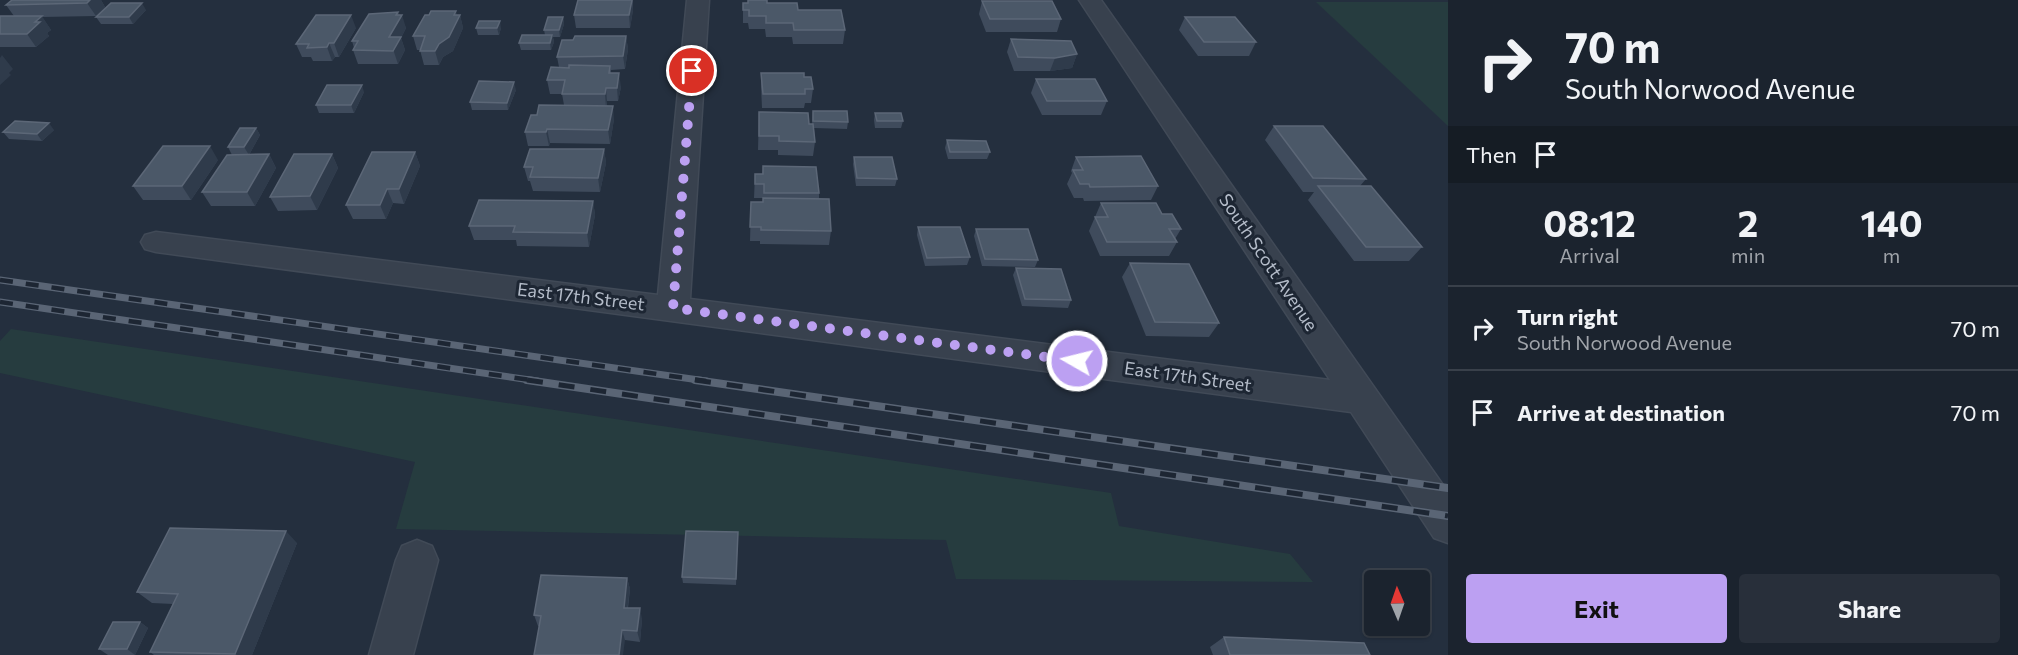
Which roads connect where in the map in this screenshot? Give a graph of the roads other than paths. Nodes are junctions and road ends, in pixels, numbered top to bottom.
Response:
1 (698, 0) edge
2 (1090, 0) edge
3 (156, 242) dead end
4 (673, 308) junction
5 (1363, 399) junction
6 (1448, 525) edge
7 (417, 560) dead end
8 (392, 655) edge

1 - 4 street
2 - 5 street, South Scott Avenue
3 - 4 street, East 17th Street
4 - 5 street, East 17th Street
5 - 6 street, South Scott Avenue
7 - 8 street

